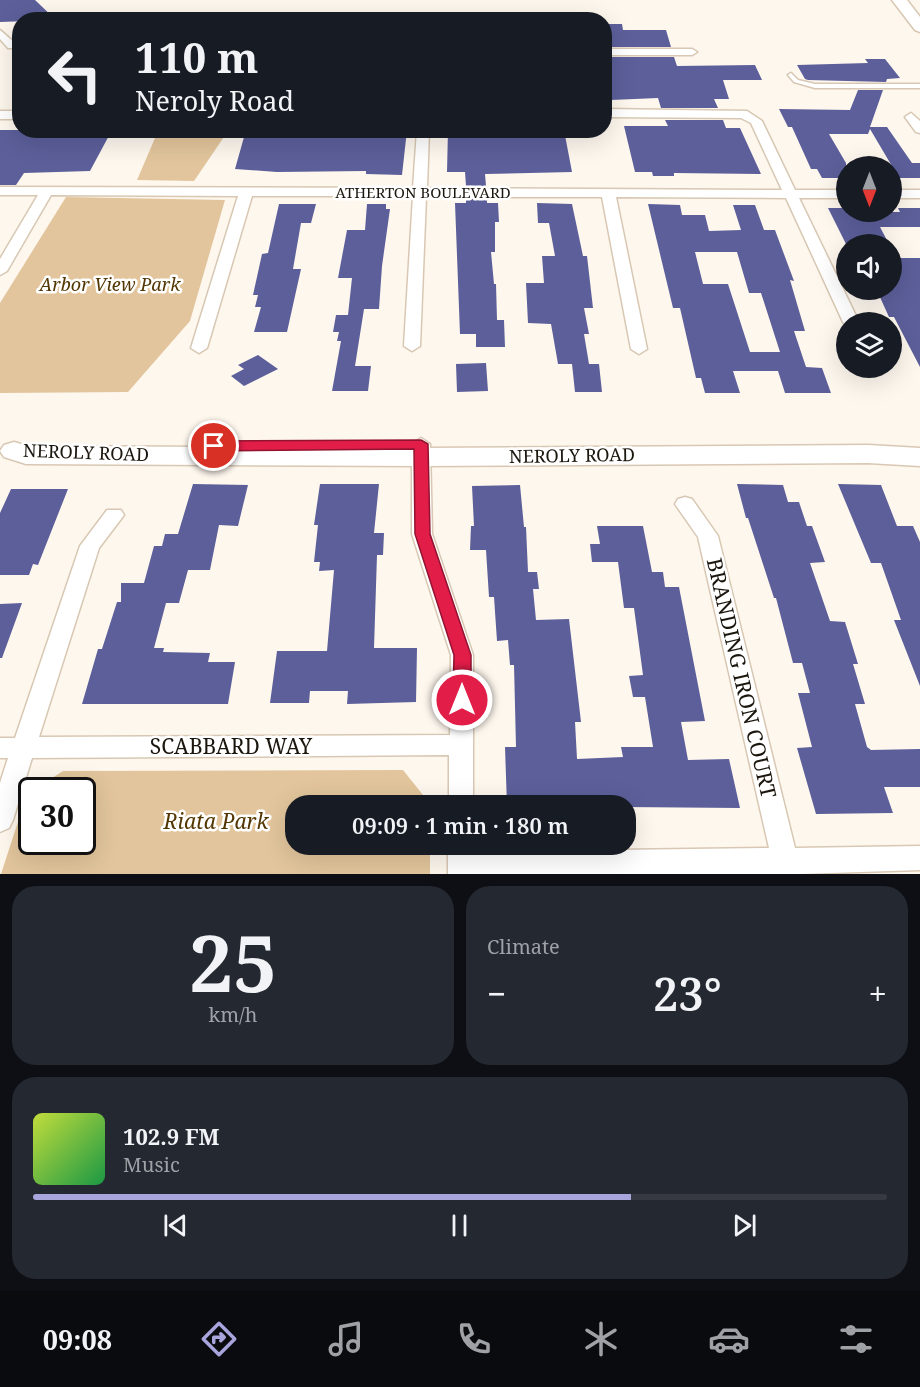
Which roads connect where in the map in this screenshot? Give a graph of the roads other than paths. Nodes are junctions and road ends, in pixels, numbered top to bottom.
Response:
1 (899, 0) edge
2 (913, 0) edge
3 (920, 9) edge
4 (920, 27) edge
5 (0, 33) edge
6 (12, 46) dead end
7 (612, 51) edge
8 (692, 52) dead end
9 (791, 75) dead end
10 (920, 86) edge
11 (612, 112) edge
12 (911, 117) dead end
13 (920, 129) edge
14 (422, 138) edge
15 (0, 191) edge
16 (47, 191) junction
17 (246, 192) junction
18 (419, 193) junction
19 (608, 193) junction
20 (790, 194) junction
21 (836, 194) edge
22 (902, 194) edge
23 (920, 194) edge
24 (0, 271) edge
25 (846, 312) edge
26 (412, 346) dead end
27 (199, 348) dead end
28 (639, 349) dead end
29 (920, 444) edge
30 (421, 451) junction
31 (920, 457) edge
32 (685, 504) dead end
33 (114, 515) dead end
34 (462, 745) junction
35 (12, 748) edge
36 (461, 795) edge
37 (0, 820) edge
38 (920, 858) edge
39 (461, 861) edge
40 (786, 866) edge

1 - 4 street
2 - 3 street
5 - 6 street
7 - 8 street
9 - 10 lane
11 - 20 street
12 - 13 street
14 - 18 street
15 - 16 street, ATHERTON BOULEVARD
16 - 17 street, ATHERTON BOULEVARD
16 - 24 street
17 - 18 street, ATHERTON BOULEVARD
17 - 27 street
18 - 19 street, ATHERTON BOULEVARD
18 - 26 street
19 - 20 street, ATHERTON BOULEVARD
19 - 28 street
20 - 21 street, ATHERTON BOULEVARD
20 - 25 street
22 - 23 street
29 - 30 street, NEROLY ROAD
30 - 30 street, NEROLY ROAD
30 - 31 street, NEROLY ROAD
30 - 34 street
32 - 40 street, BRANDING IRON COURT
33 - 35 street
34 - 35 street, SCABBARD WAY
34 - 36 street
35 - 37 street
38 - 40 street
39 - 40 street

